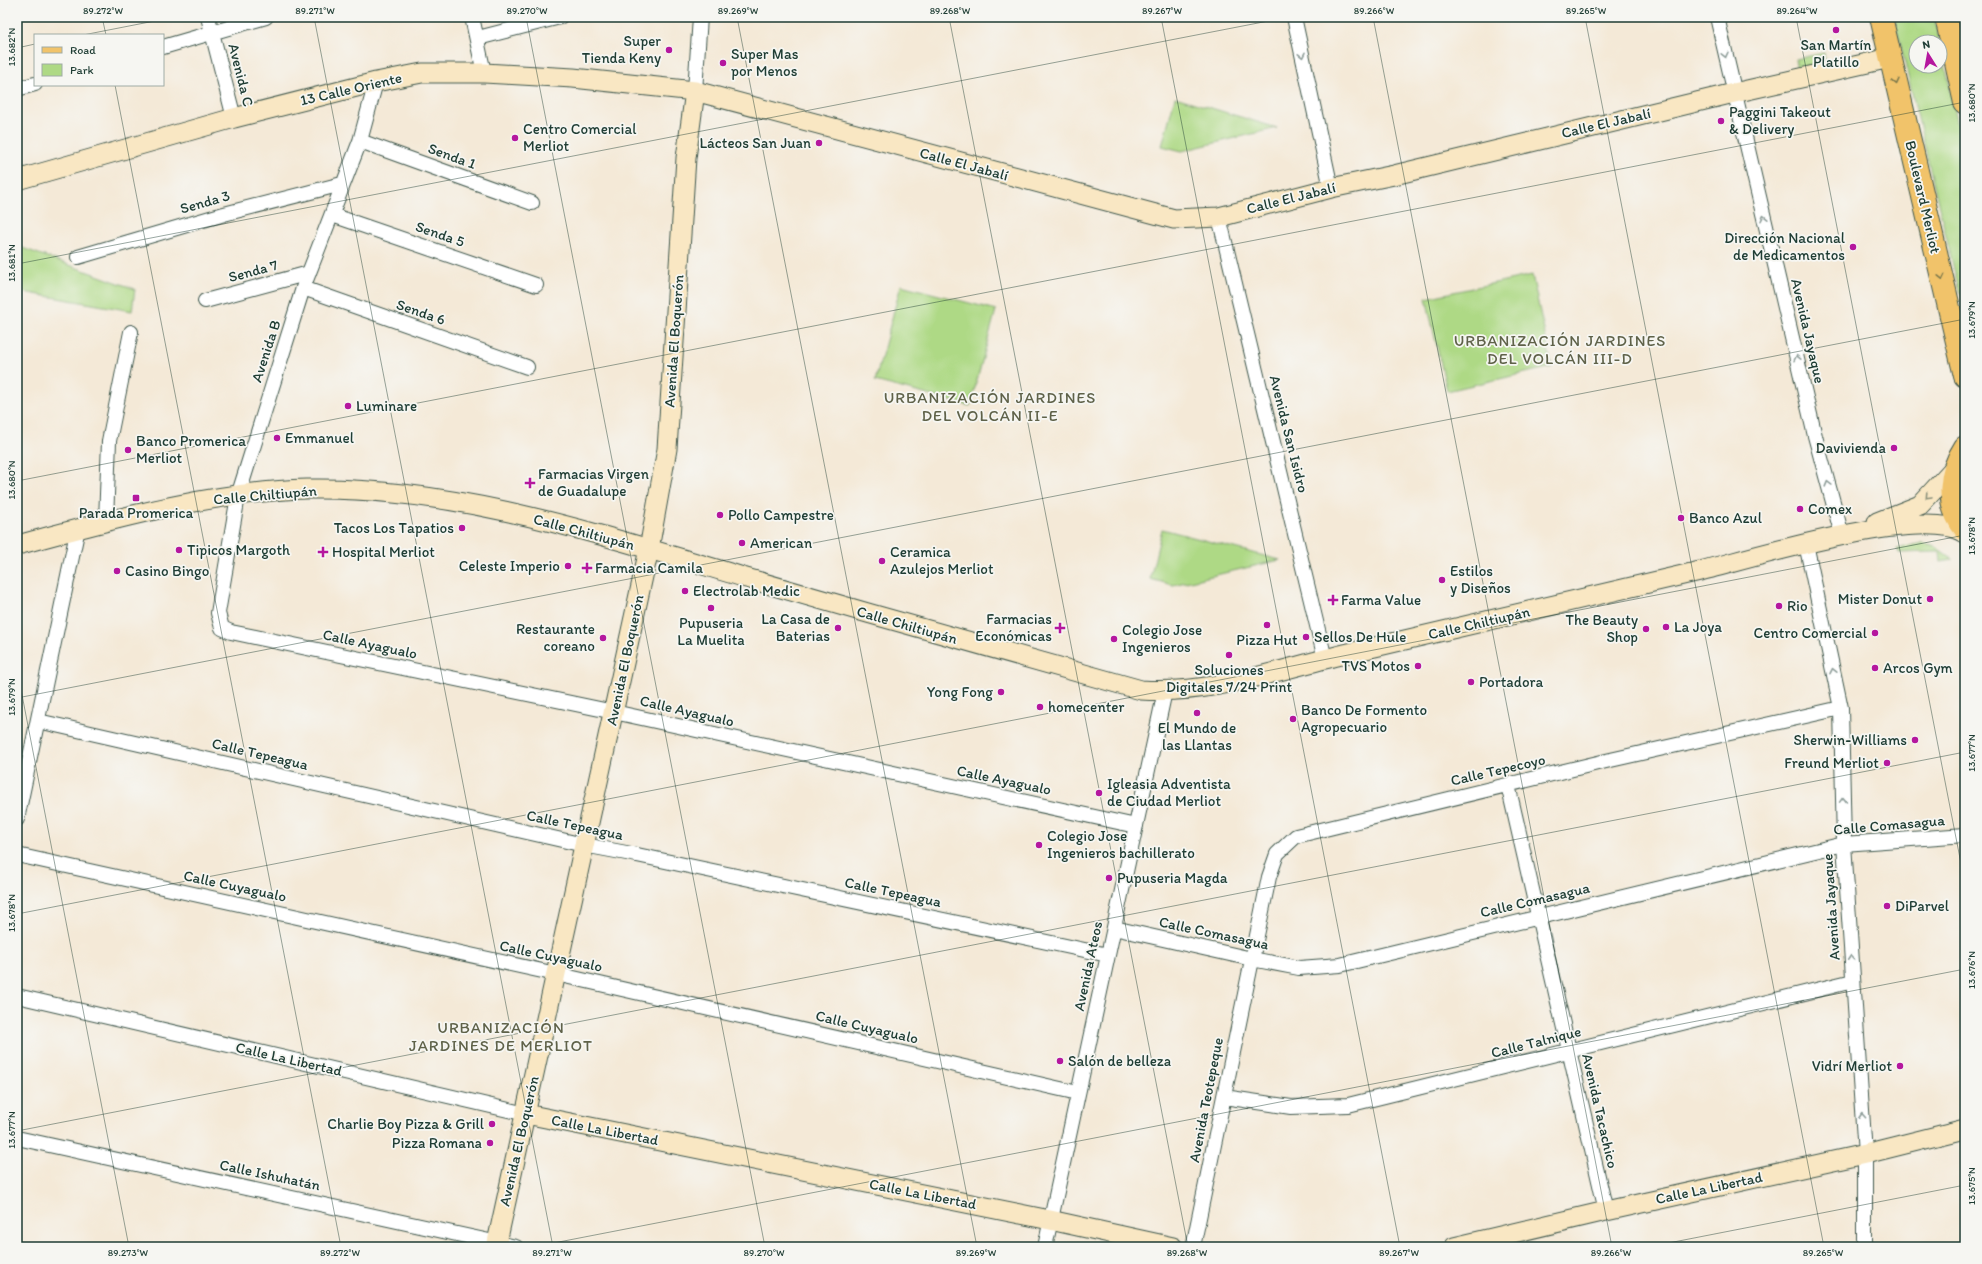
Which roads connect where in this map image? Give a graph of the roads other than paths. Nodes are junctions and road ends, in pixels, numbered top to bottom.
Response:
1 (208, 17) edge
2 (266, 17) edge
3 (472, 17) edge
4 (560, 17) edge
5 (700, 17) edge
6 (1294, 17) edge
7 (1716, 17) edge
8 (1881, 17) edge
9 (1946, 17) edge
10 (213, 32) junction
11 (478, 38) junction
12 (1959, 45) edge
13 (164, 47) edge
14 (1890, 58) junction
15 (484, 73) junction
16 (376, 82) junction
17 (34, 84) edge
18 (17, 89) edge
19 (694, 91) junction
20 (1734, 93) junction
21 (1965, 103) edge
22 (234, 118) junction
23 (360, 140) junction
24 (17, 180) edge
25 (342, 184) junction
26 (1331, 188) junction
27 (532, 203) dead end
28 (332, 215) junction
29 (1219, 217) junction
30 (78, 257) dead end
31 (309, 273) junction
32 (536, 285) dead end
33 (304, 288) junction
34 (205, 301) dead end
35 (131, 332) dead end
36 (527, 367) dead end
37 (1965, 376) edge
38 (1965, 447) edge
39 (1954, 468) junction
40 (238, 496) junction
41 (106, 522) junction
42 (78, 528) junction
43 (1962, 530) edge
44 (1842, 535) junction
45 (1806, 544) junction
46 (17, 545) edge
47 (649, 549) junction
48 (231, 632) joint
49 (1325, 659) junction
50 (1165, 692) junction
51 (1841, 708) junction
52 (614, 712) junction
53 (38, 720) junction
54 (1508, 785) junction
55 (17, 819) edge
56 (1136, 826) junction
57 (1965, 835) edge
58 (1844, 844) junction
59 (584, 846) junction
60 (17, 855) edge
61 (1538, 917) junction
62 (1114, 928) junction
63 (1108, 955) junction
64 (1252, 959) junction
65 (556, 974) junction
66 (1853, 980) junction
67 (17, 996) edge
68 (1568, 1051) junction
69 (1078, 1093) junction
70 (1224, 1096) junction
71 (526, 1114) junction
72 (1965, 1129) edge
73 (17, 1138) edge
74 (1865, 1154) junction
75 (1606, 1211) junction
76 (1050, 1220) junction
77 (1497, 1242) edge
78 (496, 1244) edge
79 (516, 1247) edge
80 (1045, 1247) edge
81 (1173, 1247) edge
82 (1193, 1247) edge
83 (1454, 1247) edge
84 (1865, 1247) edge

1 - 10 street, Avenida C
2 - 10 street
3 - 11 street
4 - 11 street
5 - 19 street, Avenida El Boquerón
6 -> 26 street
7 -> 20 street, Avenida Jayaque
8 - 14 main road, Boulevard Merliot
9 - 12 main road
10 - 13 street
10 - 22 street, Avenida C
11 - 15 street
12 - 21 main road
14 - 20 main road, Calle El Jabalí
14 -> 37 main road, Boulevard Merliot
15 - 16 main road, 13 Calle Oriente
15 - 19 main road, 13 Calle Oriente
16 - 22 main road, 13 Calle Oriente
16 - 23 street, Avenida B
17 - 18 street
19 - 29 main road, Calle El Jabalí
19 - 47 main road, Avenida El Boquerón
20 - 26 main road, Calle El Jabalí
44 -> 20 street, Avenida Jayaque
22 - 24 main road, 13 Calle Oriente
23 - 25 street, Avenida B
23 - 27 street, Senda 1
25 - 28 street, Avenida B
25 - 30 street, Senda 3
26 - 29 main road, Calle El Jabalí
28 - 31 street, Avenida B
28 - 32 street, Senda 5
29 - 49 street, Avenida San Isidro
31 - 33 street, Avenida B
31 - 34 street, Senda 7
33 - 36 street, Senda 6
33 - 40 street, Avenida B
35 - 41 street
38 - 39 main road
39 - 43 main road
39 -> 44 main road, Calle Chiltiupán
40 - 41 main road, Calle Chiltiupán
40 - 47 main road, Calle Chiltiupán
40 - 48 street, Avenida B
41 - 42 main road, Calle Chiltiupán
42 - 46 main road, Calle Chiltiupán
42 - 53 street
43 - 44 main road, Calle Chiltiupán
44 - 45 main road, Calle Chiltiupán
45 - 49 main road, Calle Chiltiupán
51 -> 45 street, Avenida Jayaque
47 - 50 main road, Calle Chiltiupán
47 - 52 main road, Avenida El Boquerón
48 - 52 street, Calle Ayagualo
49 - 50 main road, Calle Chiltiupán
50 - 56 street, Avenida Ateos
51 - 54 street, Calle Tepecoyo
58 -> 51 street, Avenida Jayaque
52 - 56 street, Calle Ayagualo
52 - 59 main road, Avenida El Boquerón
53 - 55 street
53 - 59 street, Calle Tepeagua
54 - 61 street, Avenida Tacachico
54 - 64 street, Calle Tepecoyo
56 - 62 street, Avenida Ateos
57 - 58 street, Calle Comasagua
58 - 61 street, Calle Comasagua
66 -> 58 street, Avenida Jayaque
59 - 63 street, Calle Tepeagua
59 - 65 main road, Avenida El Boquerón
60 - 65 street, Calle Cuyagualo
61 - 64 street, Calle Comasagua
61 - 68 street, Avenida Tacachico
62 - 63 street, Avenida Ateos
62 - 64 street, Calle Comasagua
63 - 69 street, Avenida Ateos
64 - 70 street, Avenida Teotepeque
65 - 69 street, Calle Cuyagualo
65 - 71 main road, Avenida El Boquerón
66 - 68 street, Calle Talnique
74 -> 66 street, Avenida Jayaque
67 - 71 street, Calle La Libertad
68 - 70 street, Calle Talnique
68 - 75 street, Avenida Tacachico
69 - 76 street, Avenida Ateos
70 - 82 street, Avenida Teotepeque
71 - 76 main road, Calle La Libertad
71 - 78 main road, Avenida El Boquerón
72 - 74 main road, Calle La Libertad
73 - 78 street, Calle Ishuhatán
74 - 75 main road, Calle La Libertad
74 - 84 street, Avenida Jayaque
75 - 77 main road, Calle La Libertad
76 - 80 street, Avenida Ateos
76 - 81 main road, Calle La Libertad
77 - 83 main road, Calle La Libertad
78 - 79 street, Calle Ishuhatán

